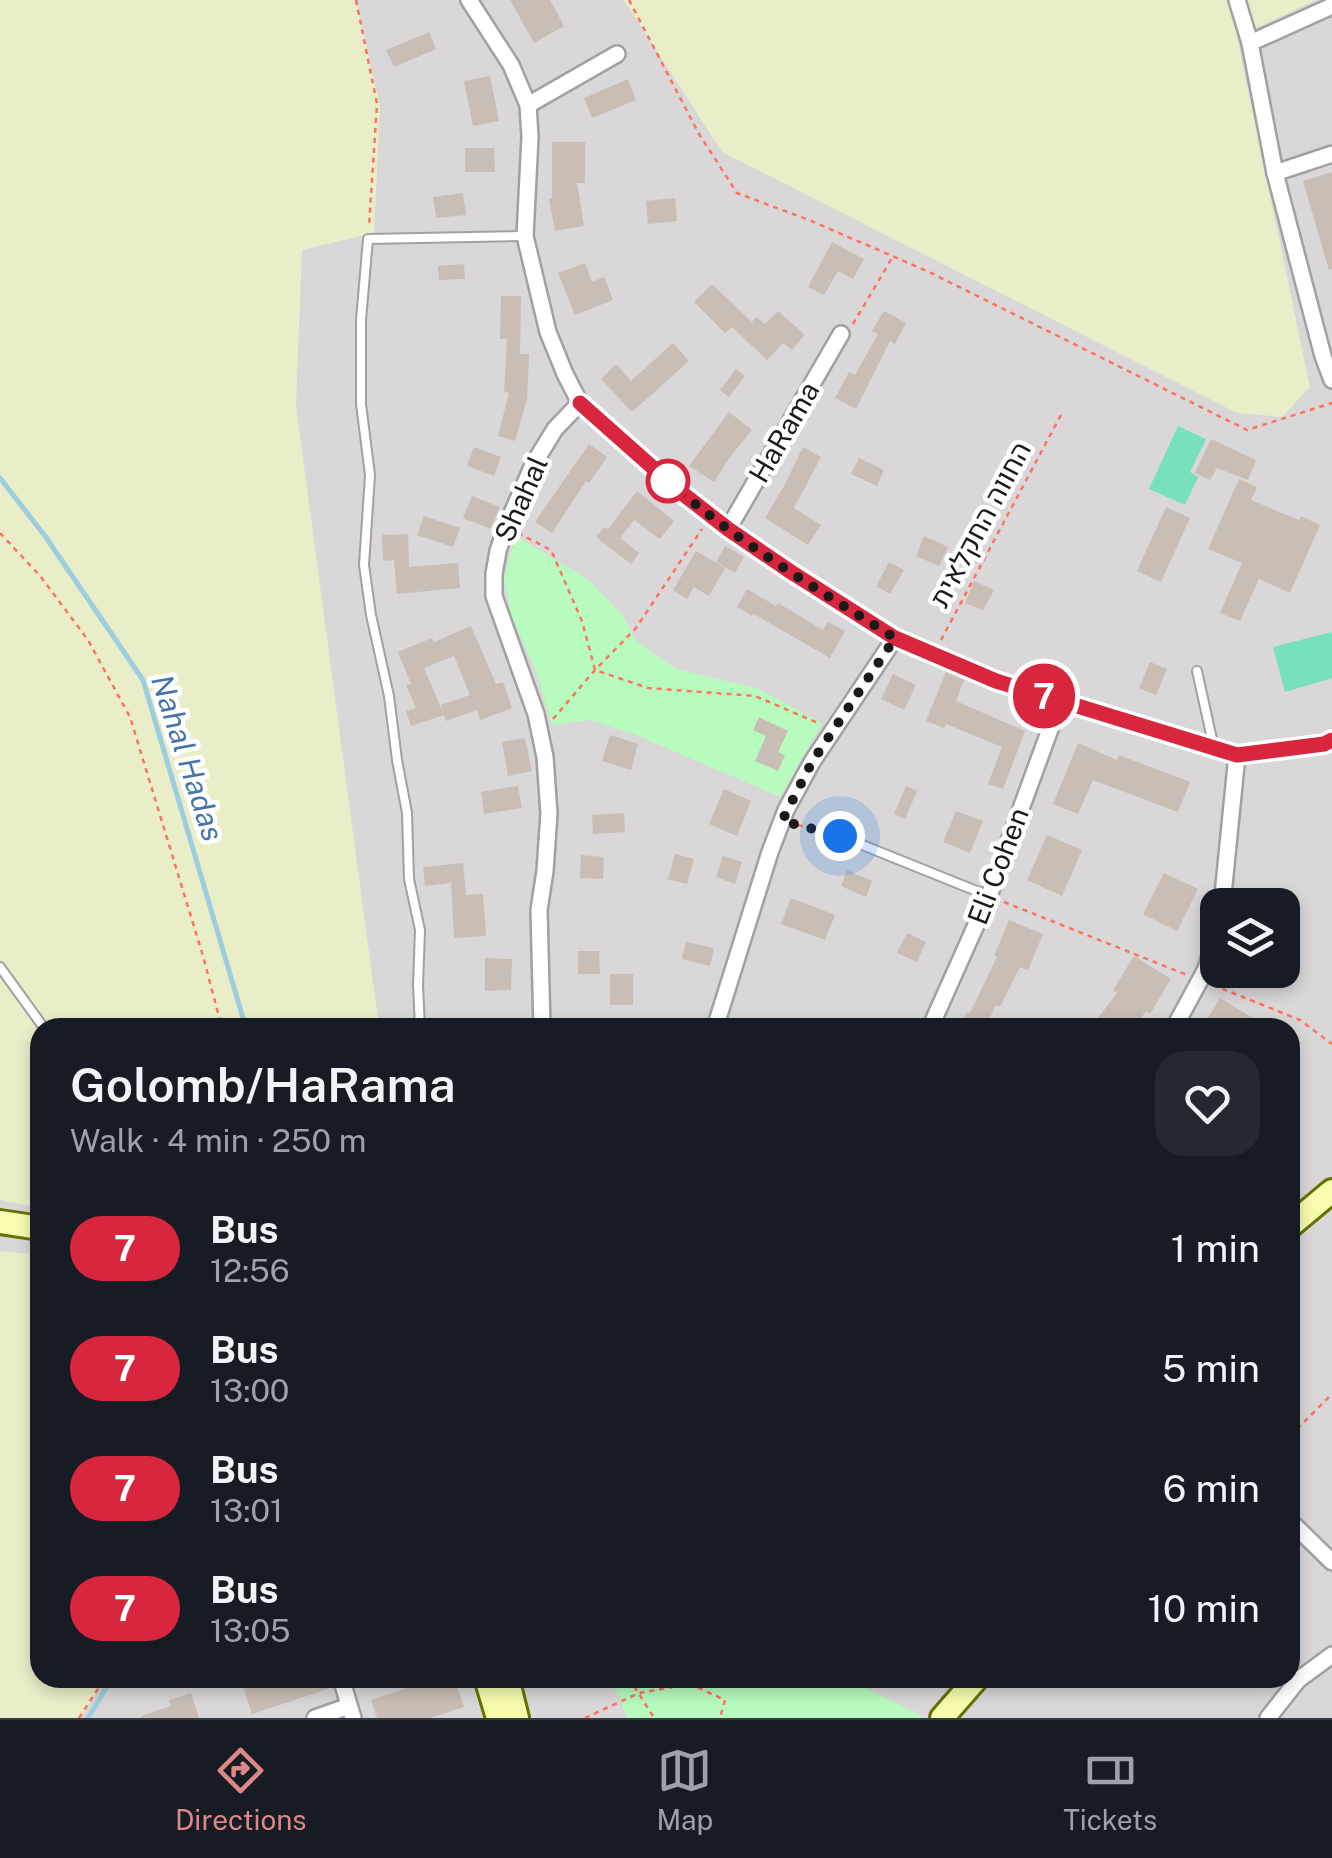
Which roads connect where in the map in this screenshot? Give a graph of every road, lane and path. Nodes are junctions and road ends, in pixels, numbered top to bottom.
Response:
1 (356, 0) edge
2 (469, 0) edge
3 (629, 0) edge
4 (1237, 0) edge
5 (1332, 6) edge
6 (1250, 43) junction
7 (618, 54) dead end
8 (528, 105) junction
9 (1332, 154) edge
10 (1275, 173) junction
11 (525, 236) junction
12 (368, 239) junction
13 (893, 257) junction
14 (841, 334) joint
15 (1332, 380) edge
16 (1332, 402) edge
17 (580, 403) junction
18 (1062, 412) dead end
19 (711, 516) junction
20 (506, 527) junction
21 (728, 529) junction
22 (0, 533) edge
23 (895, 638) junction
24 (933, 654) junction
25 (595, 670) junction
26 (1197, 671) dead end
27 (1060, 702) junction
28 (833, 730) junction
29 (540, 735) junction
30 (1332, 740) edge
31 (1214, 748) junction
32 (1237, 755) junction
33 (782, 821) junction
34 (840, 836) joint
35 (1224, 888) edge
36 (989, 896) junction
37 (0, 967) edge
38 (1200, 981) joint
39 (1220, 988) edge
40 (37, 1018) edge
41 (219, 1018) edge
42 (420, 1018) edge
43 (542, 1018) edge
44 (718, 1018) edge
45 (934, 1018) edge
46 (1180, 1018) edge
47 (1296, 1018) edge
48 (1300, 1020) edge
49 (1332, 1044) edge
50 (1332, 1191) edge
51 (1300, 1218) edge
52 (0, 1225) edge
53 (30, 1230) edge
54 (1332, 1394) edge
55 (1300, 1426) edge
56 (1300, 1531) edge
57 (1331, 1560) edge
58 (1332, 1655) edge
59 (1300, 1679) edge
60 (98, 1688) edge
61 (344, 1688) edge
62 (489, 1688) edge
63 (509, 1688) edge
64 (635, 1688) edge
65 (670, 1688) edge
66 (699, 1688) edge
67 (969, 1688) edge
68 (1292, 1688) edge
69 (639, 1694) junction
70 (351, 1712) edge
71 (79, 1718) edge
72 (315, 1718) edge
73 (498, 1718) edge
74 (517, 1718) edge
75 (585, 1718) edge
76 (654, 1718) edge
77 (720, 1718) edge
78 (942, 1718) edge
79 (1268, 1718) edge

1 - 12 path
2 - 8 street
3 - 13 path
4 - 6 street
5 - 6 street
6 - 10 street
7 - 8 street
8 - 11 street
9 - 10 street
10 - 15 street
11 - 12 lane
11 - 17 street
12 - 42 lane
13 - 14 path
13 - 16 path
14 - 21 street, HaRama
17 - 19 street
17 - 20 street, Shahal
18 - 24 path, החווה החקלאית
19 - 21 street
19 - 25 path
20 - 25 path
20 - 29 street, Shahal
21 - 23 street
22 - 41 path
23 - 24 street
23 - 28 street
24 - 27 street
25 - 28 path
25 - 29 path
26 - 31 lane
27 - 31 street
27 - 36 street, Eli Cohen
28 - 33 street
29 - 43 street, Shahal
30 - 32 street
31 - 32 street
32 - 35 street
33 - 34 path
33 - 44 street
34 - 36 lane
36 - 38 path
36 - 45 street, Eli Cohen
37 - 40 lane
38 - 46 street
39 - 47 path
48 - 49 path
50 - 51 street
52 - 53 street
54 - 55 path
56 - 57 street
58 - 59 street
60 - 71 path
61 - 70 street
62 - 73 street
63 - 74 street
64 - 69 path
65 - 69 path
66 - 77 path
67 - 78 street
68 - 79 street
69 - 75 path
69 - 76 path
70 - 72 street

